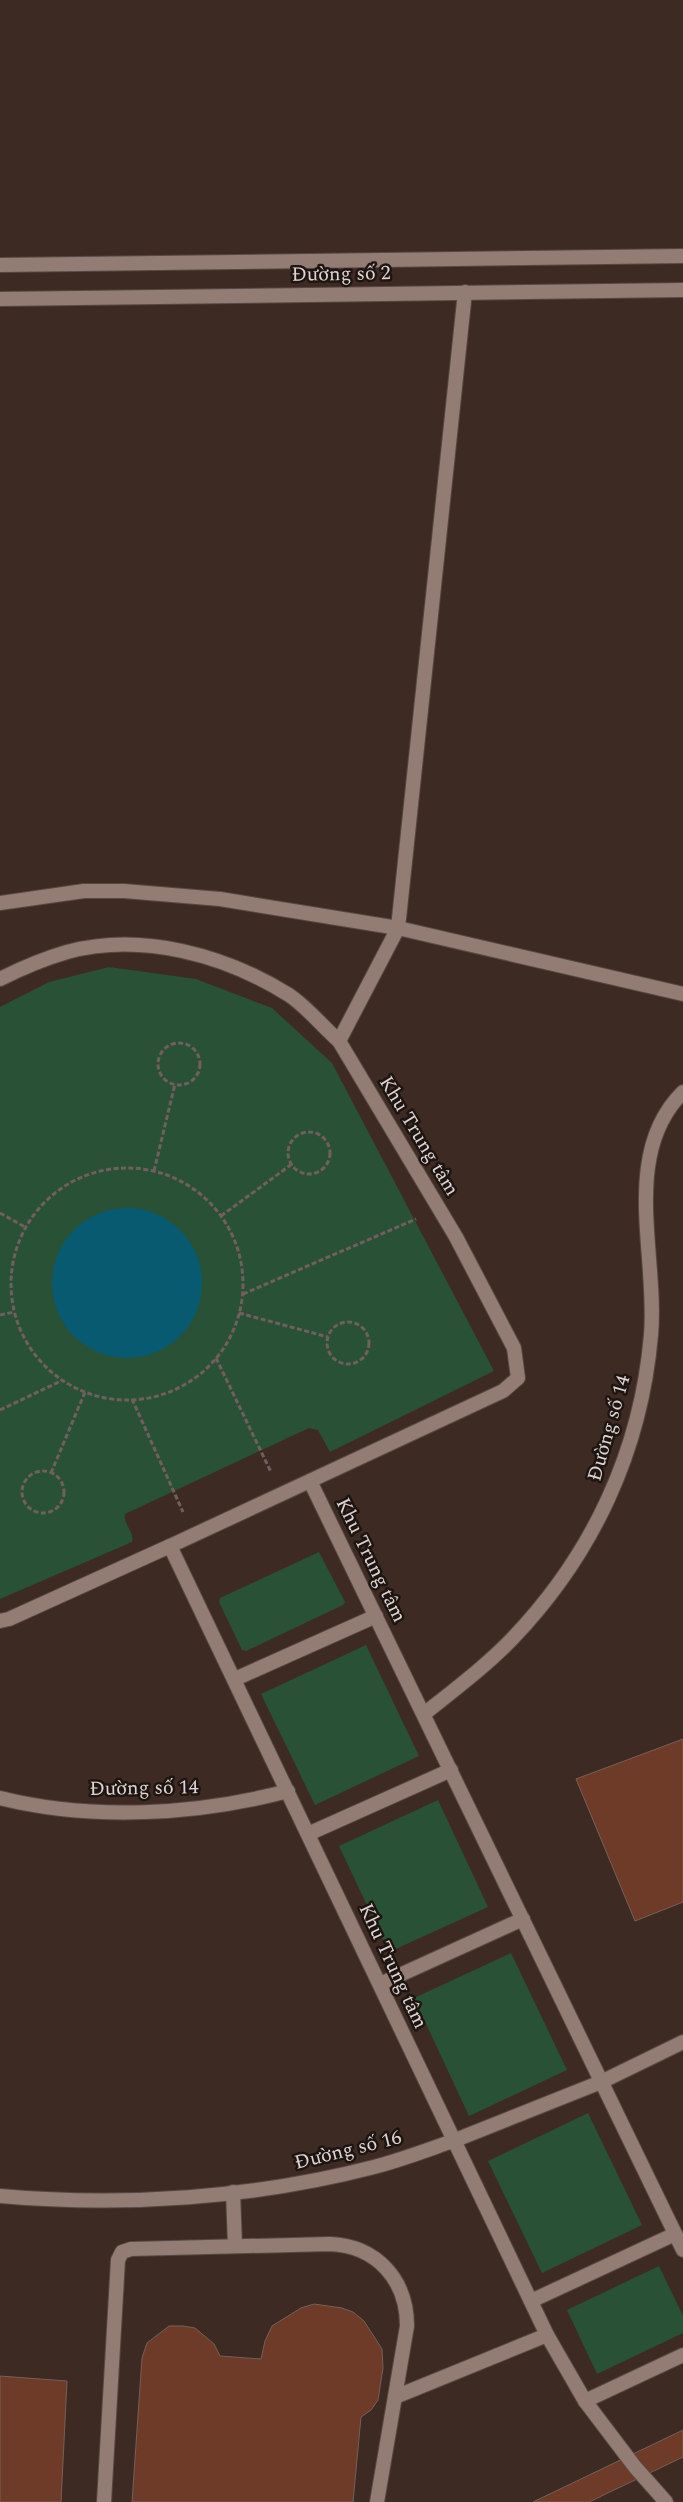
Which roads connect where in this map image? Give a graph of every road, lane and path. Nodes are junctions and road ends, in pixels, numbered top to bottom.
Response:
1 (683, 256) edge
2 (0, 265) edge
3 (683, 290) edge
4 (465, 292) junction
5 (0, 299) edge
6 (0, 903) edge
7 (398, 928) junction
8 (0, 979) edge
9 (683, 994) edge
10 (340, 1041) junction
11 (175, 1084) junction
12 (683, 1092) edge
13 (292, 1164) junction
14 (154, 1171) junction
15 (439, 1209) junction
16 (0, 1213) edge
17 (221, 1216) junction
18 (25, 1227) junction
19 (243, 1294) junction
20 (14, 1312) junction
21 (239, 1313) junction
22 (0, 1315) edge
23 (328, 1337) junction
24 (216, 1358) junction
25 (63, 1380) junction
26 (85, 1392) junction
27 (132, 1399) junction
28 (0, 1410) edge
29 (51, 1473) junction
30 (310, 1481) junction
31 (281, 1494) junction
32 (194, 1535) junction
33 (170, 1546) junction
34 (376, 1616) junction
35 (0, 1621) edge
36 (235, 1679) junction
37 (424, 1714) junction
38 (450, 1770) junction
39 (288, 1791) junction
40 (0, 1798) edge
41 (308, 1834) junction
42 (523, 1919) junction
43 (380, 1984) junction
44 (683, 2042) edge
45 (601, 2082) junction
46 (454, 2141) junction
47 (233, 2192) junction
48 (0, 2196) edge
49 (675, 2234) junction
50 (235, 2246) junction
51 (683, 2250) edge
52 (531, 2301) junction
53 (547, 2335) junction
54 (683, 2355) edge
55 (395, 2397) junction
56 (585, 2401) junction
57 (104, 2502) edge
58 (377, 2502) edge
59 (666, 2502) edge

1 - 2 street, Đường số 2
3 - 4 street, Đường số 2
4 - 5 street, Đường số 2
4 - 7 street
6 - 7 street
7 - 9 street
7 - 10 street
8 - 10 street, Khu Trung tâm
10 - 15 street, Khu Trung tâm
11 - 11 path
11 - 14 path
12 - 37 street, Đường số 14
13 - 13 path
13 - 17 path
14 - 17 path
14 - 18 path
15 - 19 path
15 - 30 street, Khu Trung tâm
16 - 18 path
17 - 19 path
18 - 20 path
19 - 21 path
20 - 22 path
20 - 25 path
21 - 23 path
21 - 24 path
23 - 23 path
24 - 27 path
24 - 31 path
25 - 26 path
25 - 28 path
26 - 27 path
26 - 29 path
27 - 32 path
29 - 29 path
30 - 31 street, Khu Trung tâm
30 - 34 street, Khu Trung tâm
31 - 32 street, Khu Trung tâm
32 - 33 street, Khu Trung tâm
33 - 35 street, Khu Trung tâm
33 - 36 street, Khu Trung tâm
34 - 36 street
34 - 37 street, Khu Trung tâm
36 - 39 street, Khu Trung tâm
37 - 38 street, Khu Trung tâm
38 - 41 street
38 - 42 street, Khu Trung tâm
39 - 40 street, Đường số 14
39 - 41 street, Khu Trung tâm
41 - 43 street, Khu Trung tâm
42 - 43 street
42 - 45 street, Khu Trung tâm
43 - 46 street, Khu Trung tâm
44 - 45 street, Đường số 16
45 - 46 street, Đường số 16
45 - 49 street, Khu Trung tâm
46 - 47 street, Đường số 16
46 - 52 street, Khu Trung tâm
47 - 48 street, Đường số 16
47 - 50 street
49 - 51 street, Khu Trung tâm
49 - 52 street
50 - 55 street
50 - 57 street
52 - 53 street, Khu Trung tâm
53 - 55 street
53 - 56 street, Khu Trung tâm
54 - 56 street
55 - 58 street
56 - 59 street, Khu Trung tâm

